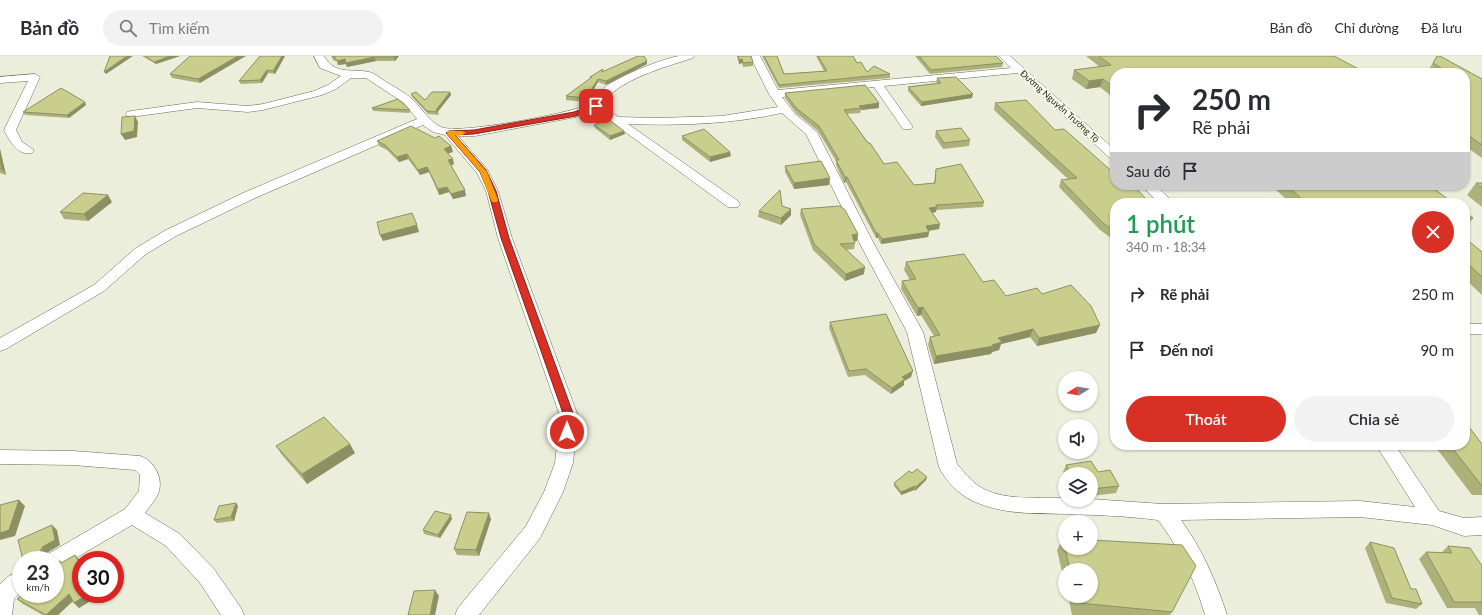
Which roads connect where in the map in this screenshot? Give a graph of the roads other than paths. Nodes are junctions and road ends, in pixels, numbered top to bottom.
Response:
1 (319, 56) edge
2 (689, 56) edge
3 (755, 56) edge
4 (1004, 56) edge
5 (1020, 70) junction
6 (350, 75) junction
7 (0, 80) edge
8 (878, 85) junction
9 (774, 94) junction
10 (596, 106) junction
11 (784, 109) junction
12 (131, 114) dead end
13 (424, 120) junction
14 (615, 120) junction
15 (907, 127) dead end
16 (5, 131) edge
17 (449, 133) junction
18 (28, 150) dead end
19 (1110, 151) edge
20 (1153, 190) edge
21 (1161, 198) edge
22 (733, 204) dead end
23 (1470, 329) edge
24 (1482, 329) edge
25 (0, 345) edge
26 (1387, 450) edge
27 (0, 457) edge
28 (1163, 512) junction
29 (132, 515) junction
30 (1432, 517) junction
31 (1482, 526) edge
32 (64, 555) edge
33 (12, 586) edge
34 (2, 612) dead end
35 (233, 615) edge
36 (466, 615) edge
37 (1216, 615) edge

1 - 6 street
2 - 10 street
3 - 9 street
4 - 5 street, Đường Nguyễn Trường Tộ
5 - 8 street
5 - 19 street, Đường Nguyễn Trường Tộ
6 - 12 street
6 - 13 street
7 - 16 street
8 - 9 street
8 - 15 street
9 - 11 street
10 - 14 street
10 - 17 street
11 - 14 street
11 - 28 street
13 - 17 street
13 - 25 street
14 - 22 street
16 - 18 street
17 - 36 street
20 - 21 street
23 - 24 street
26 - 30 street
27 - 29 street
28 - 30 street
28 - 37 street
29 - 32 street
29 - 35 street
30 - 31 street
33 - 34 street

